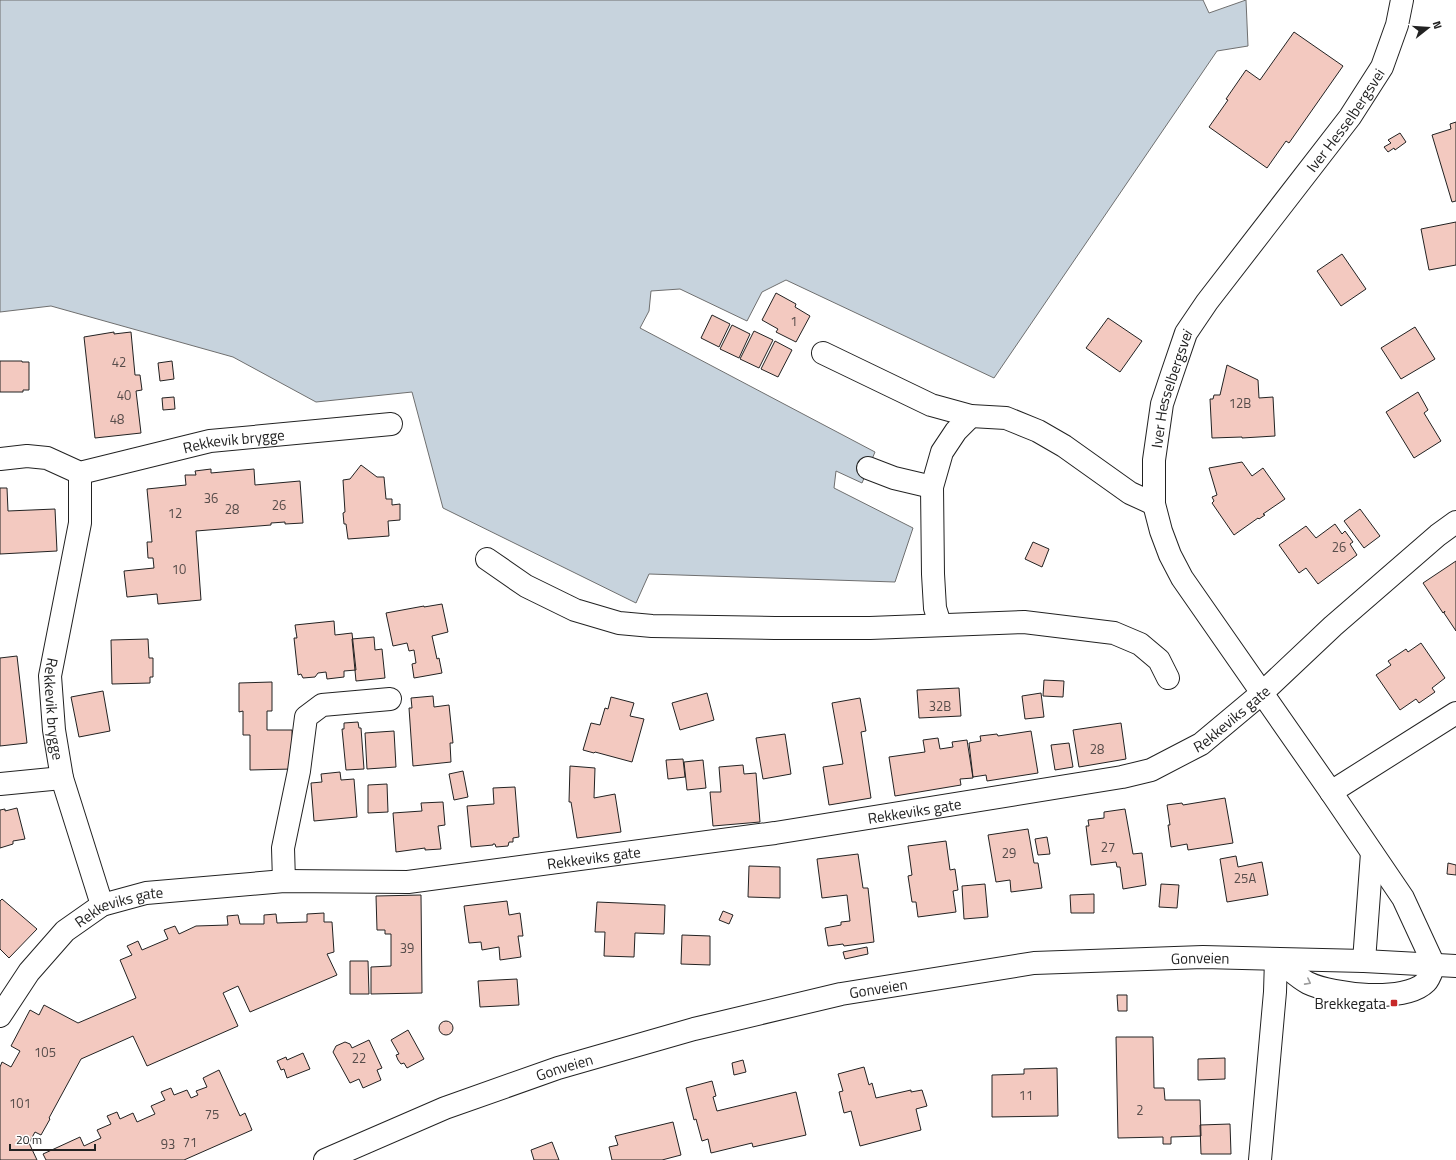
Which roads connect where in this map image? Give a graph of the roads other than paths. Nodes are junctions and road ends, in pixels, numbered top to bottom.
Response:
1 (1402, 0) edge
2 (823, 353) dead end
3 (971, 416) junction
4 (391, 424) dead end
5 (0, 459) edge
6 (868, 468) dead end
7 (80, 473) junction
8 (932, 487) junction
9 (1154, 504) junction
10 (1456, 522) edge
11 (487, 559) dead end
12 (940, 624) junction
13 (1168, 678) dead end
14 (1262, 693) junction
15 (390, 699) dead end
16 (1456, 713) edge
17 (62, 778) junction
18 (0, 784) edge
19 (1331, 792) junction
20 (1372, 853) junction
21 (284, 881) junction
22 (102, 905) junction
23 (1276, 959) junction
24 (1364, 961) junction
25 (1434, 965) junction
26 (1456, 966) edge
27 (0, 1016) edge
28 (355, 1154) edge
29 (325, 1160) edge
30 (1260, 1160) edge

1 - 9 street, Iver Hesselbergsvei
2 - 3 street
3 - 8 street
3 - 9 street
4 - 7 street, Rekkevik brygge
5 - 7 street
6 - 8 street
7 - 17 street, Rekkevik brygge
8 - 12 street
9 - 14 street, Iver Hesselbergsvei
10 - 14 street, Rekkeviks gate
11 - 12 street
12 - 13 street
14 - 19 street, Iver Hesselbergsvei
14 - 21 street, Rekkeviks gate
15 - 21 street
16 - 19 street
17 - 18 street, Rekkevik brygge
17 - 22 street, Rekkevik brygge
19 - 20 street, Iver Hesselbergsvei
20 - 24 street
20 - 25 street, Iver Hesselbergsvei
21 - 22 street, Rekkeviks gate
22 - 27 street, Rekkeviks gate
23 - 24 street, Gonveien
23 -> 25 street
23 - 28 street, Gonveien
23 - 30 street
24 - 25 street, Gonveien
25 - 26 street, Gonveien
28 - 29 street, Gonveien

